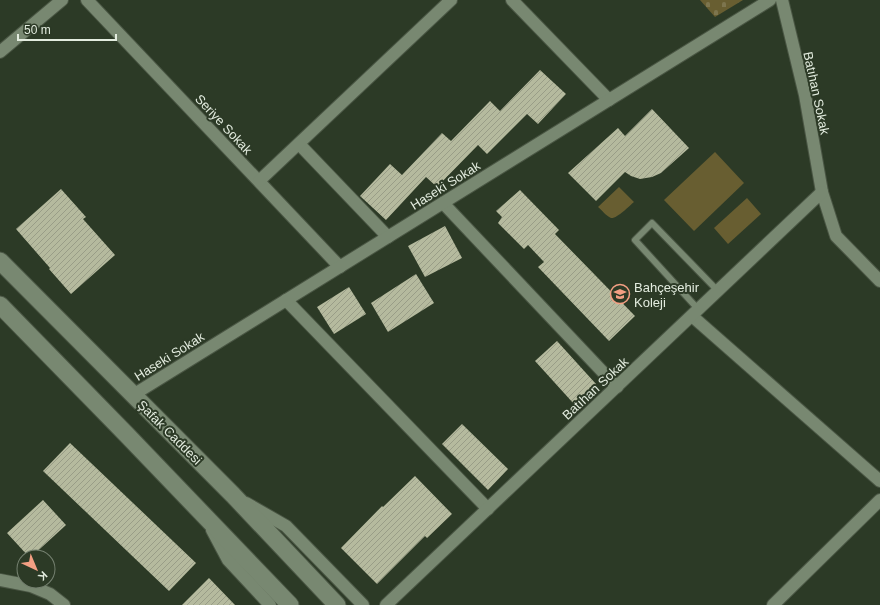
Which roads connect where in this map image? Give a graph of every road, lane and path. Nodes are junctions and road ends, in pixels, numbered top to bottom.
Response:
1 (62, 0) edge
2 (87, 0) edge
3 (451, 0) edge
4 (512, 0) edge
5 (770, 0) edge
6 (782, 0) edge
7 (0, 52) edge
8 (609, 100) junction
9 (299, 144) junction
10 (259, 181) junction
11 (822, 192) junction
12 (443, 203) junction
13 (388, 237) junction
14 (0, 261) edge
15 (340, 267) junction
16 (880, 281) edge
17 (718, 291) junction
18 (286, 300) junction
19 (0, 305) edge
20 (695, 312) junction
21 (617, 387) junction
22 (133, 395) junction
23 (880, 481) edge
24 (233, 495) junction
25 (880, 500) edge
26 (488, 509) junction
27 (205, 516) junction
28 (0, 581) edge
29 (64, 605) edge
30 (270, 605) edge
31 (290, 605) edge
32 (338, 605) edge
33 (363, 605) edge
34 (386, 605) edge
35 (773, 605) edge

1 - 7 street
2 - 10 street, Seriye Sokak
3 - 9 street
4 - 8 street
5 - 8 street, Haseki Sokak
6 - 11 street, Batıhan Sokak
8 - 12 street, Haseki Sokak
9 - 10 street
9 - 13 street
10 - 15 street, Seriye Sokak
11 - 16 street, Batıhan Sokak
11 - 17 street, Batıhan Sokak
12 - 13 street, Haseki Sokak
12 - 21 street
13 - 15 street, Haseki Sokak
14 - 22 main road, Şafak Caddesi
15 - 18 street, Haseki Sokak
17 - 20 street, Batıhan Sokak
17 - 20 lane
18 - 22 street, Haseki Sokak
18 - 26 street
19 - 27 main road
20 - 21 street, Batıhan Sokak
20 - 23 street
21 - 26 street, Batıhan Sokak
22 - 24 main road, Şafak Caddesi
24 - 32 main road, Şafak Caddesi
24 - 33 street
25 - 35 street
26 - 34 street, Batıhan Sokak
27 - 30 street
27 - 31 main road
28 - 29 street

